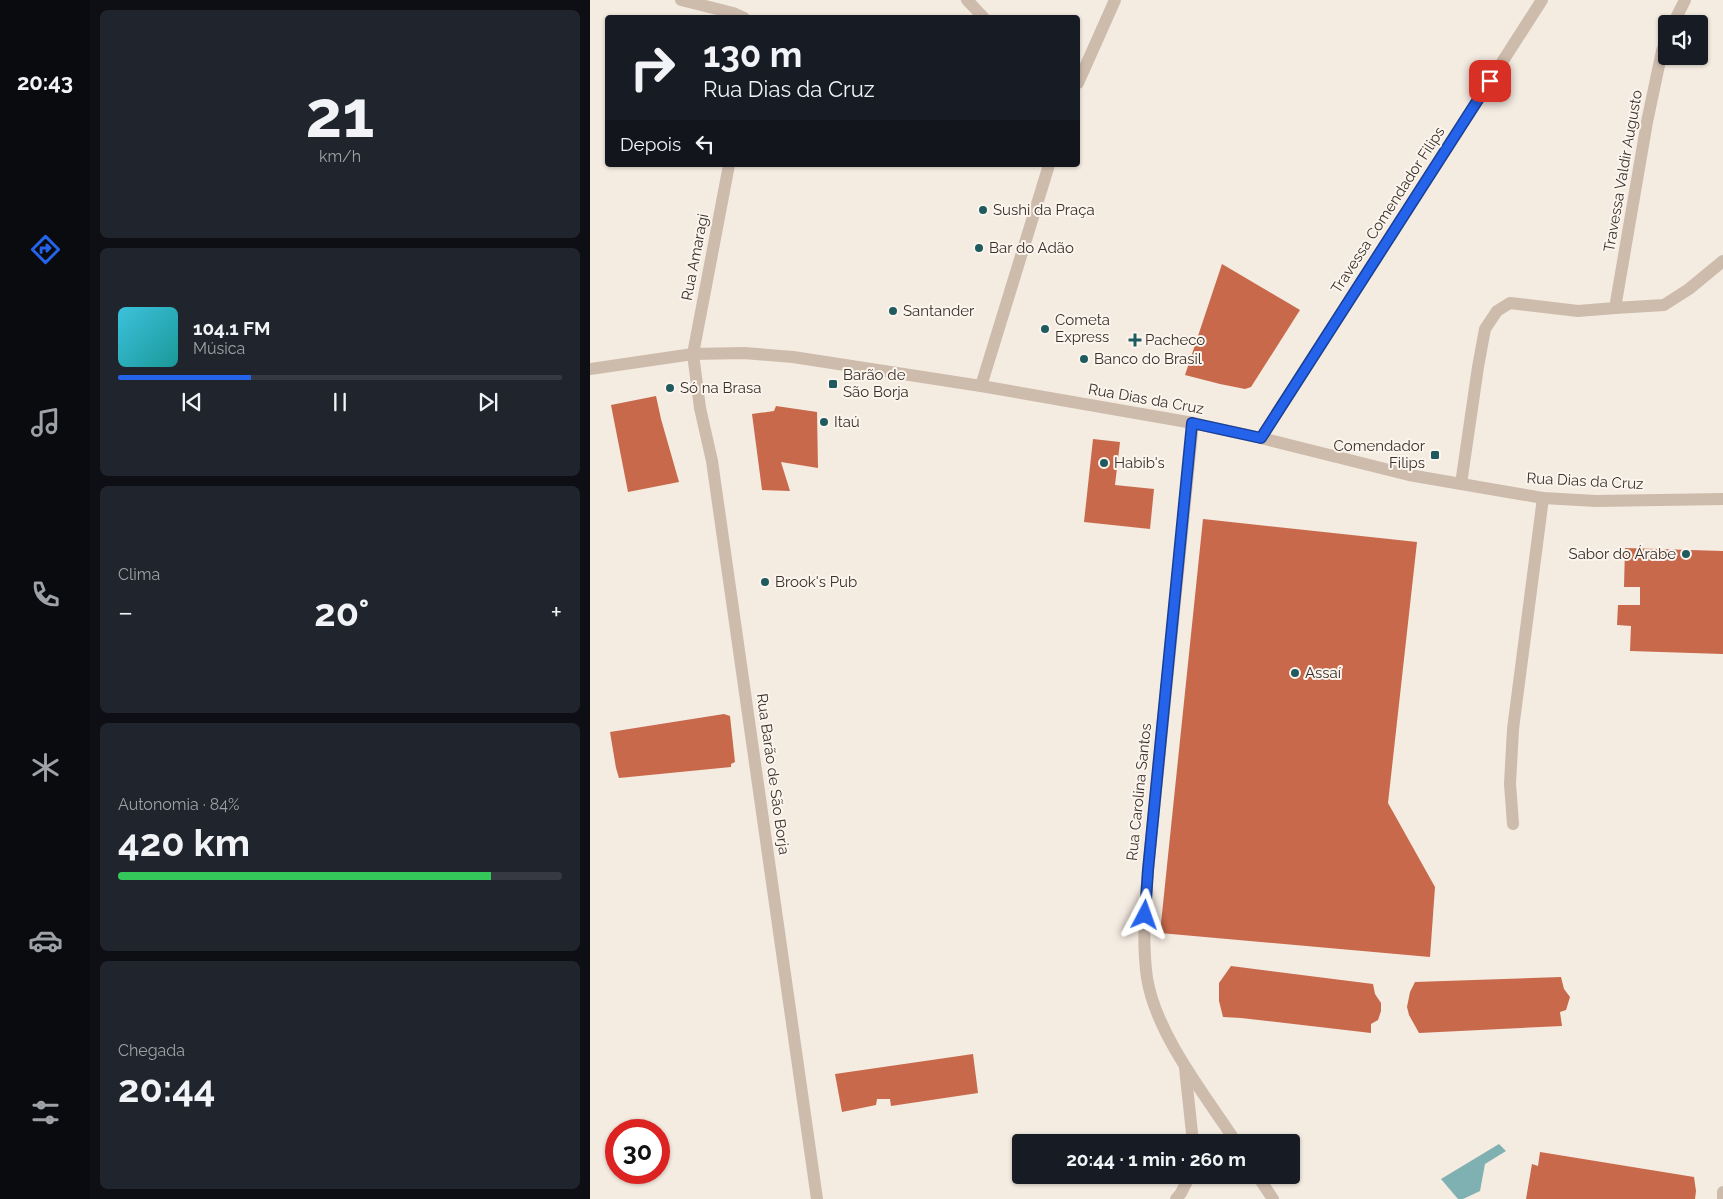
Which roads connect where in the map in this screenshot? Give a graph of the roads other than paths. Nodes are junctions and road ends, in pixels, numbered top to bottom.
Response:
1 (681, 0) edge
2 (967, 0) edge
3 (1115, 0) edge
4 (1542, 0) edge
5 (1685, 0) edge
6 (737, 15) edge
7 (981, 15) edge
8 (1678, 15) edge
9 (1659, 65) edge
10 (1080, 79) edge
11 (729, 167) edge
12 (1048, 167) edge
13 (1723, 261) edge
14 (1615, 308) junction
15 (693, 354) junction
16 (590, 369) edge
17 (981, 386) junction
18 (1192, 423) junction
19 (1261, 438) junction
20 (1462, 484) junction
21 (1543, 498) junction
22 (1723, 499) edge
23 (1513, 824) dead end
24 (1185, 1065) junction
25 (1192, 1134) edge
26 (1231, 1134) edge
27 (1186, 1184) edge
28 (1263, 1184) edge
29 (1723, 1192) edge
30 (817, 1199) edge
31 (1176, 1199) edge
32 (1273, 1199) edge
33 (1722, 1199) edge

1 - 6 street
2 - 7 street
3 - 10 street
4 - 19 street, Travessa Comendador Filips
5 - 8 street
9 - 14 street, Travessa Valdir Augusto
11 - 15 street, Rua Amaragi
12 - 17 street
13 - 14 street
14 - 20 street
15 - 16 street, Rua Dias da Cruz
15 - 17 street, Rua Dias da Cruz
15 - 30 street, Rua Barão de São Borja
17 - 18 street, Rua Dias da Cruz
18 - 19 street, Rua Dias da Cruz
18 - 24 street, Rua Carolina Santos
19 - 20 street, Rua Dias da Cruz
20 - 21 street, Rua Dias da Cruz
21 - 22 street, Rua Dias da Cruz
21 - 23 street
24 - 25 street
24 - 26 street, Rua Carolina Santos
27 - 31 street
28 - 32 street
29 - 33 street

